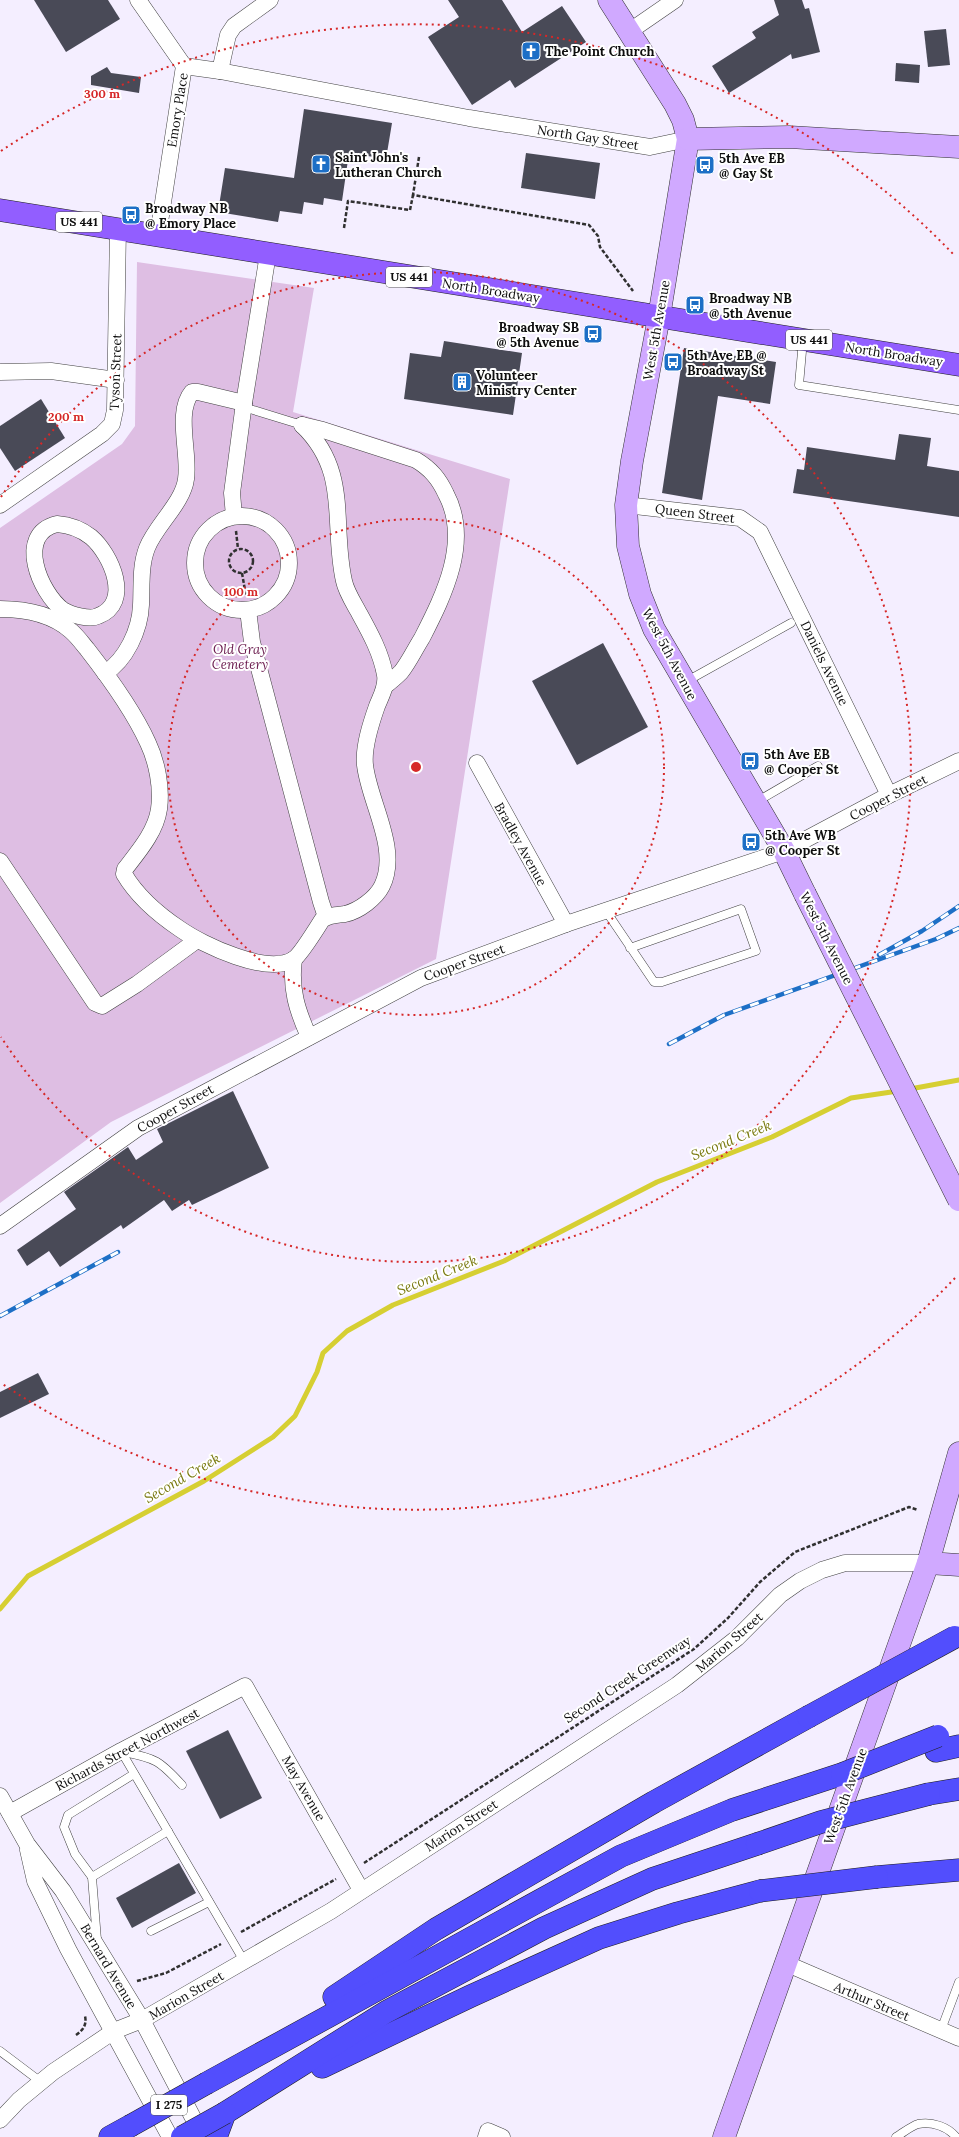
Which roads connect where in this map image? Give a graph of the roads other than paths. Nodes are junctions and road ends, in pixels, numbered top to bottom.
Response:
1 (138, 0) edge
2 (270, 0) edge
3 (610, 0) edge
4 (676, 0) edge
5 (630, 31) junction
6 (184, 66) junction
7 (220, 71) junction
8 (688, 139) junction
9 (959, 147) edge
10 (0, 210) edge
11 (118, 228) junction
12 (158, 235) junction
13 (268, 254) junction
14 (659, 316) junction
15 (803, 339) junction
16 (959, 365) edge
17 (0, 372) edge
18 (116, 380) junction
19 (244, 404) junction
20 (959, 410) edge
21 (302, 425) junction
22 (0, 505) edge
23 (626, 505) junction
24 (234, 516) junction
25 (760, 532) joint
26 (0, 609) edge
27 (248, 610) junction
28 (60, 616) junction
29 (791, 624) dead end
30 (105, 673) junction
31 (684, 683) junction
32 (385, 686) junction
33 (959, 760) edge
34 (477, 763) dead end
35 (818, 766) dead end
36 (889, 795) junction
37 (755, 802) junction
38 (784, 851) junction
39 (0, 861) edge
40 (606, 911) junction
41 (326, 917) junction
42 (566, 924) junction
43 (197, 940) junction
44 (630, 948) junction
45 (294, 959) junction
46 (309, 1037) junction
47 (959, 1200) edge
48 (0, 1226) edge
49 (959, 1453) edge
50 (928, 1563) junction
51 (959, 1565) edge
52 (957, 1636) edge
53 (245, 1686) joint
54 (959, 1730) edge
55 (937, 1743) junction
56 (959, 1746) edge
57 (120, 1751) junction
58 (134, 1774) junction
59 (182, 1785) dead end
60 (959, 1790) edge
61 (0, 1796) edge
62 (10, 1813) junction
63 (168, 1831) junction
64 (27, 1844) junction
65 (959, 1870) edge
66 (92, 1877) junction
67 (361, 1890) junction
68 (209, 1902) junction
69 (151, 1930) dead end
70 (97, 1947) junction
71 (244, 1961) junction
72 (785, 1963) junction
73 (959, 1982) edge
74 (957, 1992) edge
75 (142, 2020) junction
76 (941, 2030) junction
77 (114, 2031) junction
78 (959, 2038) edge
79 (0, 2051) edge
80 (41, 2082) junction
81 (208, 2083) junction
82 (225, 2113) junction
83 (0, 2120) edge
84 (110, 2137) edge
85 (170, 2137) edge
86 (182, 2137) edge
87 (203, 2137) edge
88 (216, 2137) edge
89 (724, 2137) edge
90 (896, 2137) edge
91 (956, 2137) edge

1 - 6 street, Emory Place
2 - 7 street
3 - 5 street, West 5th Avenue
4 - 5 street
5 - 8 street, West 5th Avenue
6 - 7 street, North Gay Street
6 - 12 street, Emory Place
7 - 8 street, North Gay Street
8 - 9 street, North Gay Street
8 - 14 street, West 5th Avenue
10 - 11 main road, North Broadway / US 441
11 - 12 main road, North Broadway / US 441
11 - 18 street, Tyson Street
12 - 13 main road, North Broadway / US 441
13 - 14 main road, North Broadway / US 441
13 - 19 street
14 - 15 main road, North Broadway / US 441
14 - 23 street, West 5th Avenue
15 - 16 main road, North Broadway / US 441
15 - 20 lane
17 - 18 street
18 - 22 street, Tyson Street
19 - 21 lane
19 - 24 street
19 - 30 street
21 - 32 street
21 - 32 street
23 - 25 street, Queen Street
23 - 31 street, West 5th Avenue
24 - 27 street
24 - 27 street
25 - 36 street, Daniels Avenue
26 - 28 street
27 - 41 street
28 - 28 street
28 - 30 street
29 - 31 lane
30 - 43 street
31 - 37 street, West 5th Avenue
32 - 41 street
33 - 36 street, Cooper Street
34 - 42 street, Bradley Avenue
35 - 37 lane
36 - 38 street, Cooper Street
37 - 38 street, West 5th Avenue
38 - 40 street, Cooper Street
38 - 47 street, West 5th Avenue, bridge
39 - 43 street
40 - 42 street, Cooper Street
40 - 44 lane
41 - 45 street
42 - 46 street, Cooper Street
43 - 45 street
44 - 44 lane
45 - 46 street
46 - 48 street, Cooper Street
49 - 50 street, West 5th Avenue
50 - 51 street
50 - 67 street, Marion Street
50 - 72 street, West 5th Avenue
52 - 81 highway, bridge
53 - 57 street, Richards Street Northwest
53 - 67 street, May Avenue
54 - 55 highway
55 - 56 highway
55 - 81 highway, bridge
57 - 58 lane
57 - 59 lane
57 - 62 street, Richards Street Northwest
58 - 63 lane
58 - 66 lane
60 - 82 highway, bridge
61 - 62 street, Bernard Avenue
62 - 64 street, Bernard Avenue
63 - 66 lane
63 - 68 lane
64 - 70 street, Bernard Avenue
64 - 77 street, Bernard Avenue
65 - 82 highway, bridge
66 - 70 lane
67 - 71 street, Marion Street
68 - 69 lane
68 - 71 lane
70 - 75 street, Bernard Avenue
71 - 75 street, Marion Street
72 - 76 street, Arthur Street
72 - 89 street, West 5th Avenue
73 - 74 lane
74 - 76 lane
75 - 77 street, Marion Street
75 - 87 street, Bernard Avenue
76 - 78 street, Arthur Street
77 - 80 street, Marion Street
77 - 85 street, Bernard Avenue
79 - 80 lane
80 - 83 street, Marion Street
81 - 84 highway, I 275, bridge
82 - 86 highway, I 275, bridge
82 - 88 highway
90 - 91 lane

